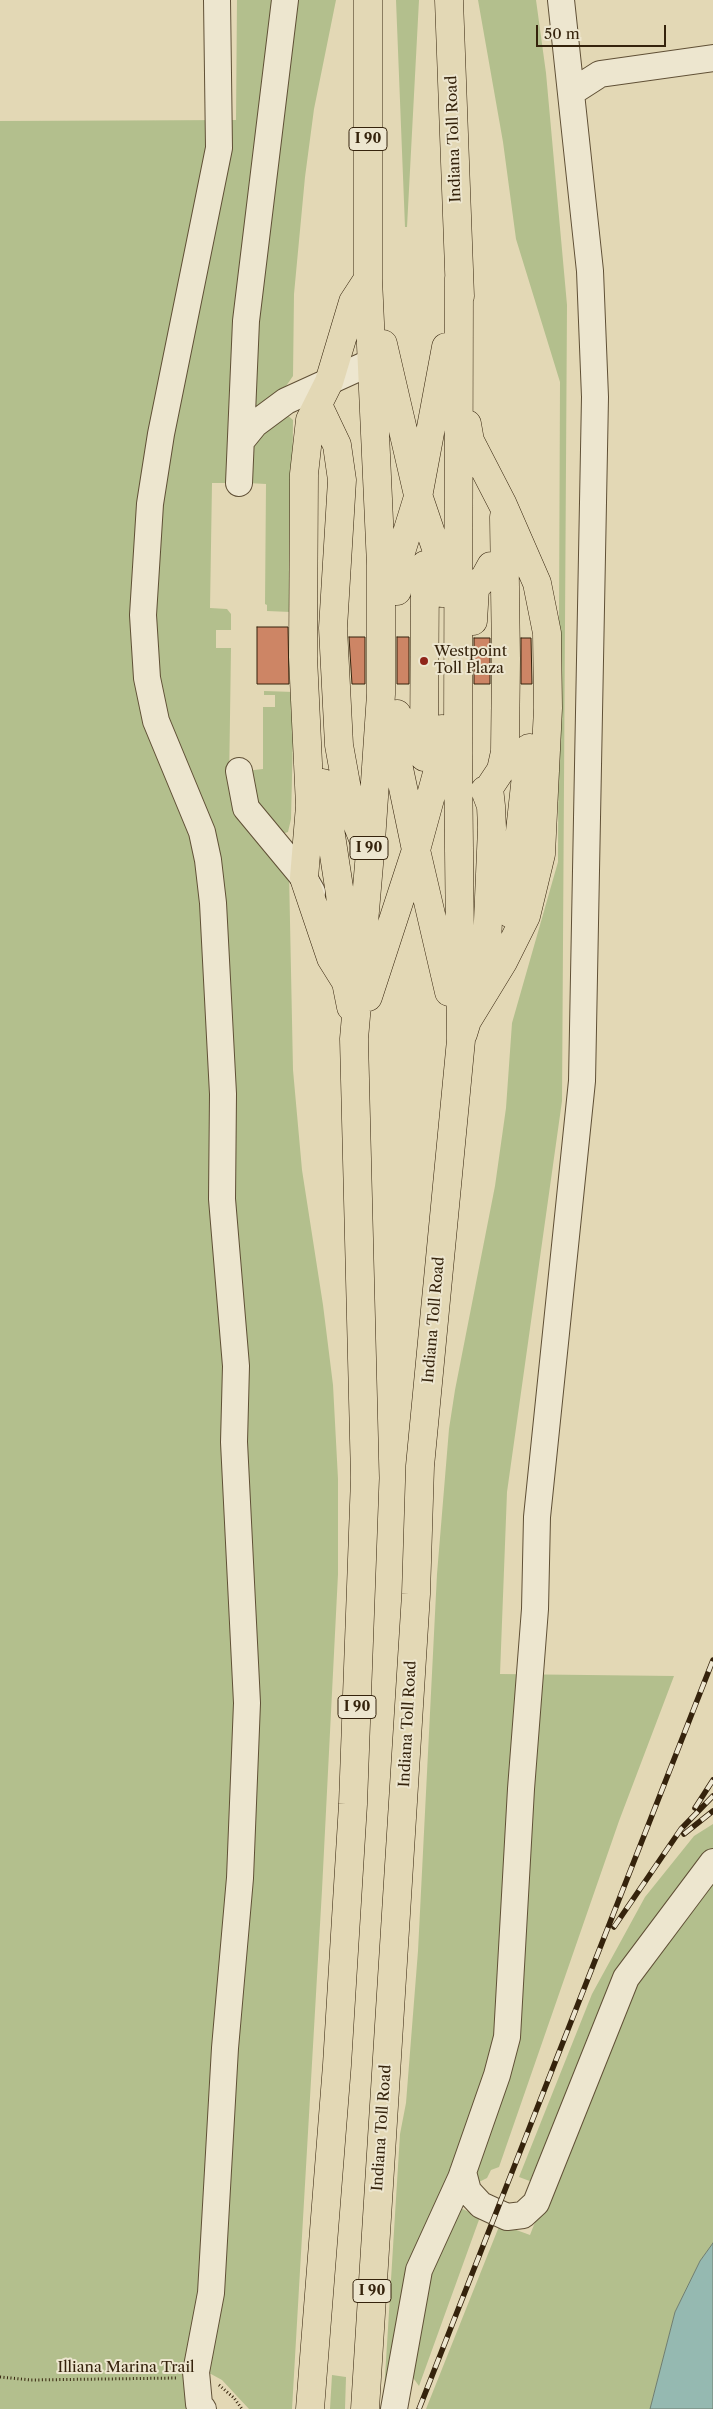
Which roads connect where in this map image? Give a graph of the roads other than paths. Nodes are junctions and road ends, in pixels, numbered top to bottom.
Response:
1 (217, 0) edge
2 (285, 0) edge
3 (368, 0) edge
4 (449, 0) edge
5 (561, 0) edge
6 (713, 58) edge
7 (572, 92) junction
8 (457, 204) junction
9 (368, 276) junction
10 (459, 278) junction
11 (380, 328) junction
12 (449, 331) junction
13 (372, 362) junction
14 (459, 375) junction
15 (328, 405) junction
16 (465, 405) junction
17 (242, 440) junction
18 (375, 440) junction
19 (482, 470) junction
20 (239, 483) dead end
21 (367, 488) junction
22 (418, 496) junction
23 (501, 503) junction
24 (343, 717) junction
25 (320, 760) junction
26 (238, 771) dead end
27 (362, 784) junction
28 (488, 798) junction
29 (310, 806) junction
30 (370, 846) junction
31 (416, 850) junction
32 (304, 878) junction
33 (346, 952) junction
34 (359, 975) junction
35 (484, 994) junction
36 (354, 1030) junction
37 (461, 1040) junction
38 (713, 1862) edge
39 (463, 2172) junction
40 (202, 2409) edge
41 (310, 2409) edge
42 (365, 2409) edge
43 (394, 2409) edge

1 - 40 street
2 - 17 street
3 - 9 highway, I 90
4 - 8 highway, Indiana Toll Road / I 90
5 - 7 street
6 - 7 street
7 - 39 street
8 - 10 highway, Indiana Toll Road / I 90
8 - 12 highway
9 - 11 highway, I 90
9 - 13 highway, I 90
9 - 15 highway
10 - 12 highway, I 90
10 - 14 highway, I 90
10 - 16 highway
11 - 13 street
11 - 22 highway, I 90
12 - 14 highway
12 - 22 highway, I 90
13 - 15 street
13 - 18 highway, I 90
14 - 16 highway
14 - 37 highway, I 90
15 - 17 street
15 - 21 highway
15 - 24 highway
15 - 25 highway
15 - 29 highway
16 - 19 highway
16 - 23 highway
17 - 20 street
18 - 21 highway
18 - 30 highway, I 90
19 - 23 highway
19 - 28 highway
21 - 27 highway
22 - 31 highway, I 90
22 - 31 highway, I 90
23 - 28 highway
23 - 35 highway
24 - 25 highway
24 - 27 highway
24 - 30 highway
25 - 29 highway
25 - 33 highway
26 - 32 street
27 - 30 highway
28 - 35 highway
29 - 32 highway
30 - 34 highway, I 90
31 - 36 highway, I 90
31 - 37 highway, I 90
32 - 33 street
32 - 36 highway
33 - 34 street
33 - 36 highway
34 - 36 highway, I 90
35 - 37 highway
36 - 41 highway, I 90
37 - 42 highway, Indiana Toll Road / I 90
38 - 39 street
39 - 43 street

